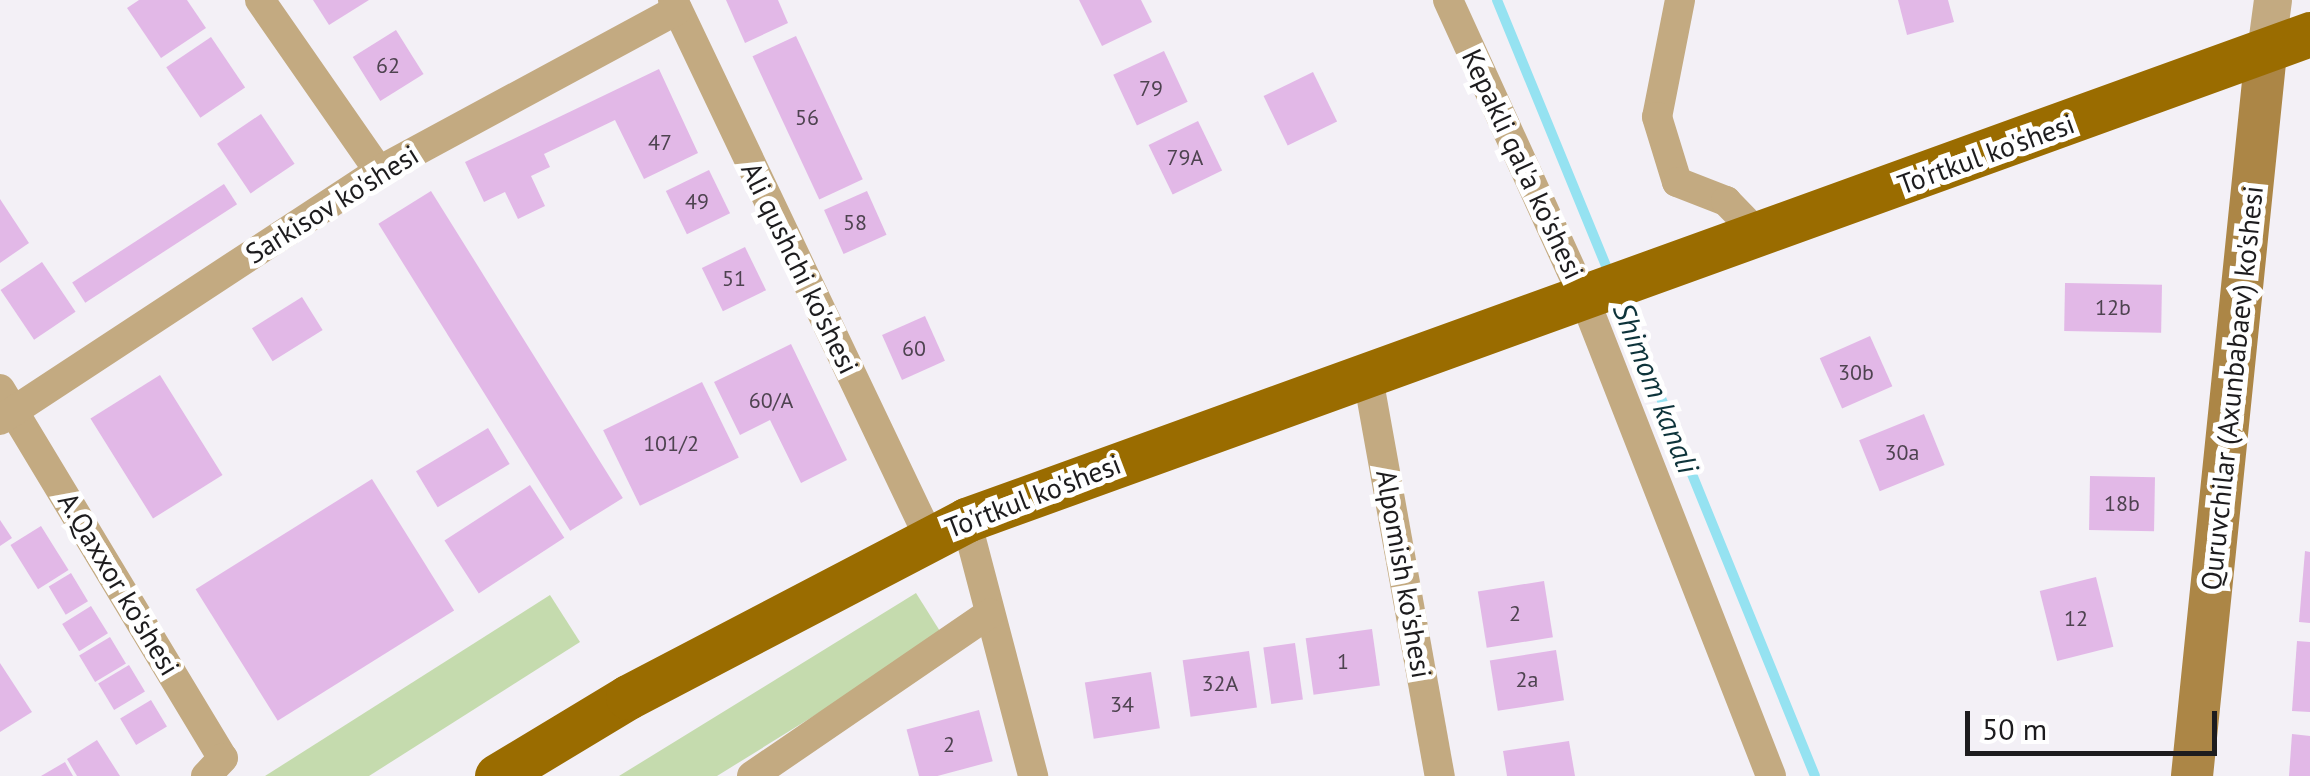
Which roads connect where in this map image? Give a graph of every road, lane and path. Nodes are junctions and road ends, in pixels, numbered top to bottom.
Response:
1 (260, 0) edge
2 (1448, 0) edge
3 (1680, 0) edge
4 (2273, 0) edge
5 (675, 5) edge
6 (2310, 34) edge
7 (2266, 52) junction
8 (379, 171) junction
9 (1760, 236) junction
10 (1594, 295) junction
11 (1367, 372) junction
12 (5, 406) edge
13 (947, 528) junction
14 (990, 613) junction
15 (206, 776) edge
16 (497, 776) edge
17 (752, 776) edge
18 (1033, 776) edge
19 (1440, 776) edge
20 (1771, 776) edge
21 (2192, 776) edge

1 - 8 street
2 - 10 street, Kepakli qal'a ko'shesi
3 - 9 street
4 - 7 street, Quruvchilar (Axunbabaev) ko'shesi
5 - 8 street, Sarkisov ko'shesi
5 - 13 street, Ali qushchi ko'shesi
6 - 7 main road, To'rtkul ko'shesi
7 - 9 main road, To'rtkul ko'shesi
7 - 21 main road, Quruvchilar (Axunbabaev) ko'shesi
8 - 12 street, Sarkisov ko'shesi
9 - 10 main road, To'rtkul ko'shesi
10 - 11 main road, To'rtkul ko'shesi
10 - 20 street, Kepakli qal'a ko'shesi
11 - 13 main road, To'rtkul ko'shesi
11 - 19 street, Alpomish ko'shesi
12 - 15 street, A.Qaxxor ko'shesi
13 - 14 street, Ali qushchi ko'shesi
13 - 16 main road, To'rtkul ko'shesi
14 - 17 street
14 - 18 street, Ali qushchi ko'shesi

